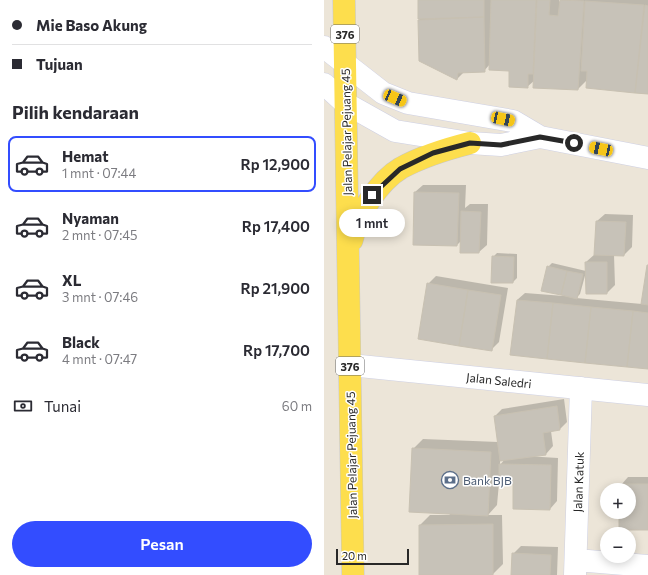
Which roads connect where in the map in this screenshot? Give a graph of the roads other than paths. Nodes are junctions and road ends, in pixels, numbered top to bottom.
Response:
1 (344, 0) edge
2 (324, 47) edge
3 (345, 64) junction
4 (324, 84) edge
5 (345, 103) junction
6 (540, 137) junction
7 (470, 143) junction
8 (648, 158) edge
9 (348, 263) junction
10 (350, 365) junction
11 (581, 388) junction
12 (648, 395) edge
13 (648, 566) edge
14 (576, 568) edge
15 (353, 575) edge

1 - 3 main road, Jalan Pelajar Pejuang 45 / 376
2 - 3 street
3 - 5 main road, Jalan Pelajar Pejuang 45 / 376
3 - 6 street
4 - 5 street
5 - 7 street
5 - 9 main road, Jalan Pelajar Pejuang 45 / 376
6 - 7 street
6 - 8 street
7 - 9 main road
9 - 10 main road, Jalan Pelajar Pejuang 45 / 376
10 - 11 street, Jalan Saledri
10 - 15 main road, Jalan Pelajar Pejuang 45 / 376
11 - 12 street, Jalan Saledri
11 - 14 street, Jalan Katuk
13 - 14 street

